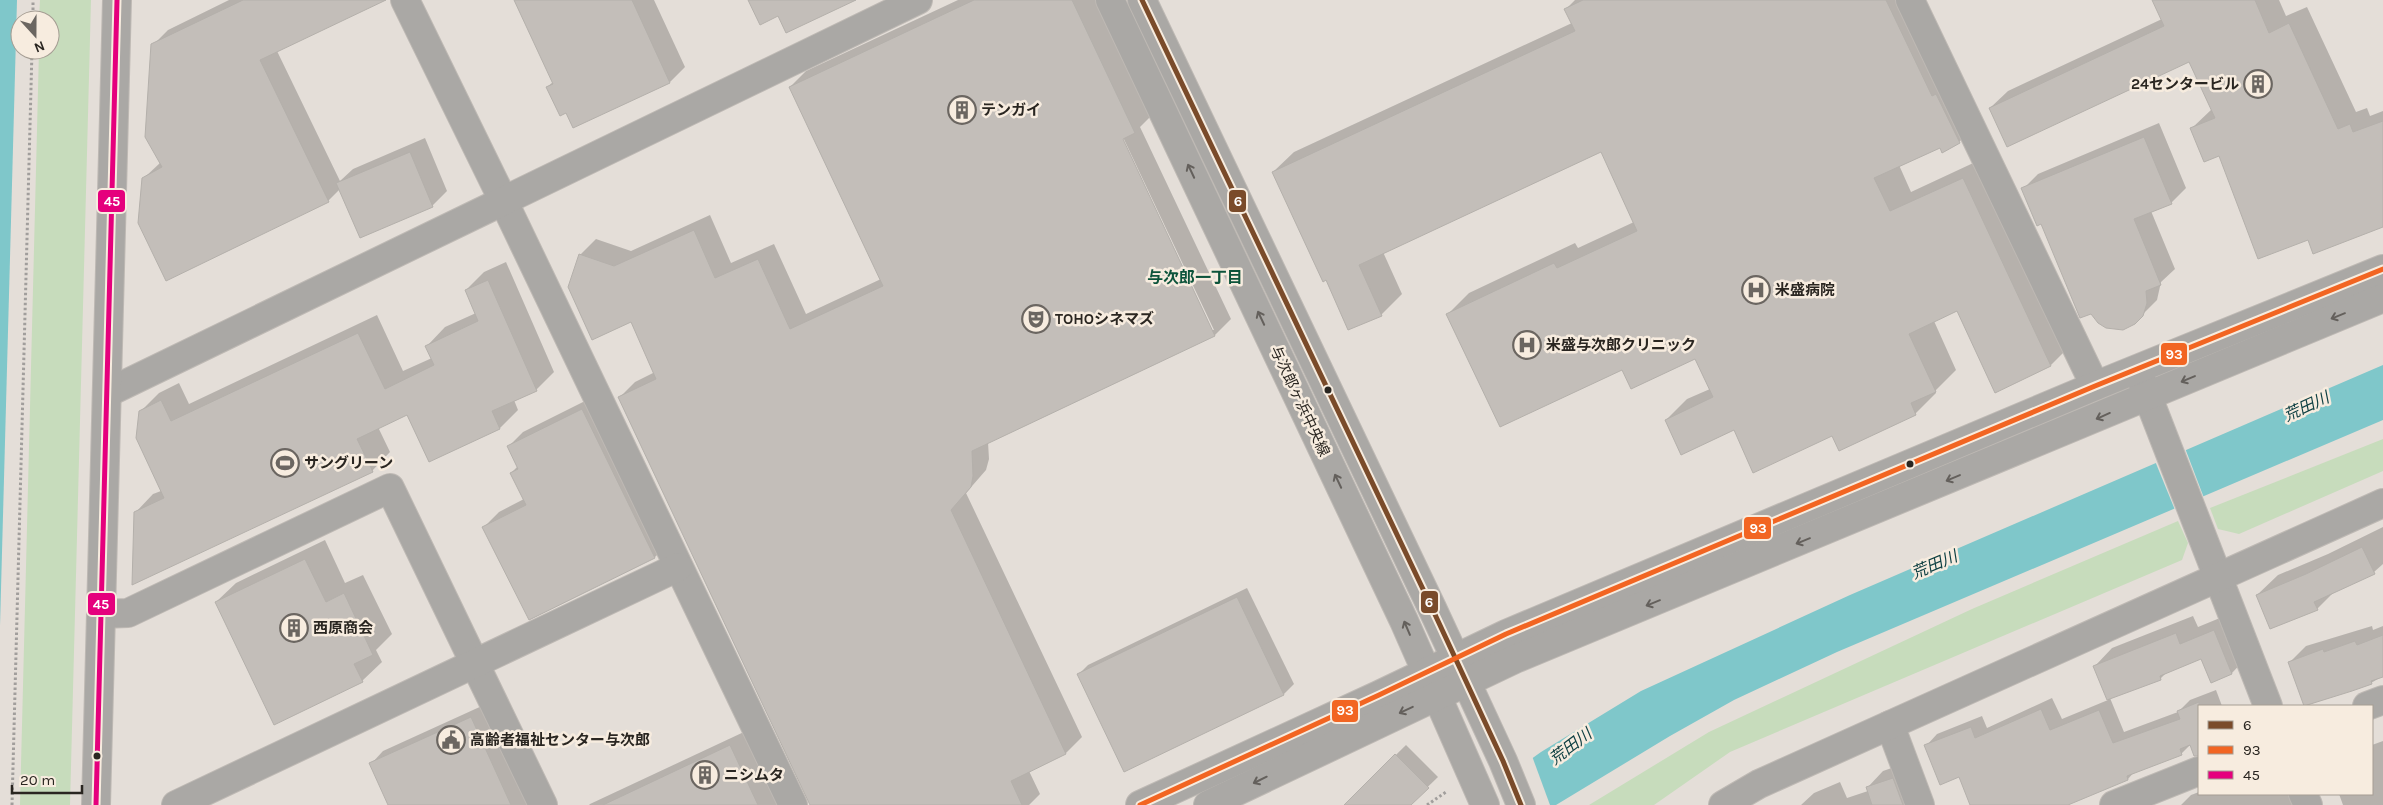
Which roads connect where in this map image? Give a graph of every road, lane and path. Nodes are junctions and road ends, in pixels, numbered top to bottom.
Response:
1 (117, 0) edge
2 (405, 0) edge
3 (918, 0) edge
4 (1110, 0) edge
5 (1142, 0) edge
6 (1910, 0) edge
7 (1170, 57) junction
8 (32, 60) edge
9 (1144, 71) junction
10 (1236, 196) junction
11 (503, 200) junction
12 (1209, 209) junction
13 (2383, 269) edge
14 (2383, 298) edge
15 (2137, 368) junction
16 (2094, 386) junction
17 (107, 393) junction
18 (2147, 396) junction
19 (1833, 496) junction
20 (2383, 503) edge
21 (1844, 524) junction
22 (678, 566) junction
23 (2217, 576) junction
24 (100, 614) junction
25 (475, 663) junction
26 (1461, 670) junction
27 (1431, 684) junction
28 (2383, 700) edge
29 (2268, 705) edge
30 (2370, 705) edge
31 (1890, 725) junction
32 (2198, 771) edge
33 (1446, 792) dead end
34 (12, 805) edge
35 (96, 805) edge
36 (176, 805) edge
37 (542, 805) edge
38 (793, 805) edge
39 (1140, 805) edge
40 (1208, 805) edge
41 (1427, 805) edge
42 (1484, 805) edge
43 (1521, 805) edge
44 (1723, 805) edge
45 (1920, 805) edge
46 (2114, 805) edge

1 - 17 street
2 - 11 street
3 - 11 street
4 - 9 street, 与次郎ヶ浜中央線
5 - 7 street, 与次郎ヶ浜中央線
6 - 16 street
7 - 9 street
7 - 10 street, 与次郎ヶ浜中央線
8 - 34 path
12 -> 9 street, 与次郎ヶ浜中央線
10 - 12 street
10 - 26 street, 与次郎ヶ浜中央線
11 - 17 street
11 - 22 street
27 -> 12 street, 与次郎ヶ浜中央線
13 - 15 street
14 -> 18 street
15 - 16 street
15 - 18 street
16 - 19 street
17 - 24 street
18 -> 21 street
18 - 23 street
19 - 21 street
19 - 26 street
20 - 23 street
21 -> 26 street
22 - 25 street
22 - 38 street
23 - 29 street
23 - 31 street
24 - 25 street
24 - 35 street
25 - 36 street
25 - 37 street
26 - 27 street
26 - 43 street, 与次郎ヶ浜中央線
27 - 39 street
27 -> 40 street
27 - 42 street, 与次郎ヶ浜中央線
28 - 30 street
31 - 44 street
31 - 45 street
32 - 46 street
33 - 41 path

